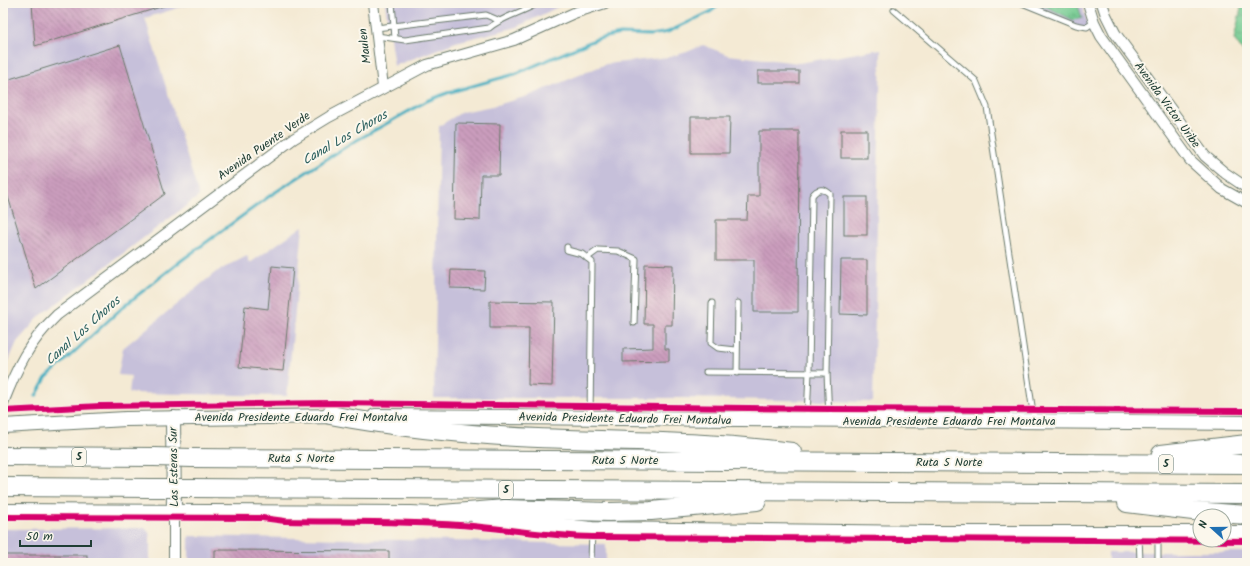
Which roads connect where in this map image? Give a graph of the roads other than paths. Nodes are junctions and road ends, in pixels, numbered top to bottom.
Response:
1 (373, 3) edge
2 (392, 3) edge
3 (538, 3) edge
4 (606, 3) edge
5 (1022, 3) edge
6 (1088, 3) edge
7 (1102, 3) edge
8 (584, 6) edge
9 (894, 10) dead end
10 (498, 20) junction
11 (1094, 22) junction
12 (394, 26) junction
13 (376, 32) junction
14 (395, 38) junction
15 (382, 87) junction
16 (1247, 188) edge
17 (1247, 203) edge
18 (567, 247) dead end
19 (587, 258) junction
20 (712, 303) dead end
21 (738, 303) dead end
22 (634, 323) dead end
23 (736, 350) junction
24 (706, 372) dead end
25 (809, 372) junction
26 (737, 373) junction
27 (827, 373) junction
28 (3, 403) edge
29 (330, 415) junction
30 (173, 418) junction
31 (590, 418) junction
32 (807, 420) junction
33 (830, 420) junction
34 (1035, 422) junction
35 (1247, 423) edge
36 (3, 426) edge
37 (1247, 444) edge
38 (3, 456) edge
39 (858, 462) junction
40 (1085, 463) junction
41 (1247, 464) edge
42 (3, 487) edge
43 (819, 492) junction
44 (1071, 494) junction
45 (1247, 494) edge
46 (3, 511) edge
47 (174, 511) junction
48 (442, 514) junction
49 (1247, 515) edge
50 (592, 529) junction
51 (1139, 533) junction
52 (1158, 533) junction
53 (1192, 533) edge
54 (1232, 533) edge
55 (1247, 533) edge
56 (174, 563) edge
57 (591, 563) edge
58 (1140, 563) edge
59 (1158, 563) edge

1 - 13 street, Maulen
2 - 12 lane
3 - 10 lane
4 - 8 street, Avenida Puente Verde
5 - 11 lane
6 - 11 street, Avenida Victor Uribe
7 - 16 street, Avenida Victor Uribe
8 - 15 street, Avenida Puente Verde
9 - 34 lane
10 - 12 lane
10 - 14 lane
11 - 17 street, Avenida Victor Uribe
12 - 13 lane
12 - 14 lane
13 - 14 lane
13 - 15 street, Maulen
15 - 28 street, Avenida Puente Verde
18 - 19 lane
19 - 22 lane
19 - 31 lane
20 - 23 lane
21 - 23 lane
23 - 26 lane
24 - 26 lane
25 - 26 lane
25 - 27 lane
25 - 27 lane
25 - 32 lane
27 - 33 lane
29 - 30 main road, Avenida Presidente Eduardo Frei Montalva
29 - 31 main road, Avenida Presidente Eduardo Frei Montalva
29 - 39 highway
30 - 36 main road, Avenida Presidente Eduardo Frei Montalva
30 - 47 main road, Las Esteras Sur
31 - 32 main road, Avenida Presidente Eduardo Frei Montalva
32 - 33 main road, Avenida Presidente Eduardo Frei Montalva
33 - 34 main road, Avenida Presidente Eduardo Frei Montalva
34 - 35 main road, Avenida Presidente Eduardo Frei Montalva
37 - 40 highway
38 - 39 highway, Ruta 5 Norte / 5, bridge
39 - 40 highway, Ruta 5 Norte / 5
40 - 41 highway, Ruta 5 Norte / 5
42 - 43 highway, 5, bridge
43 - 44 highway, 5
43 - 48 highway
44 - 45 highway, 5
44 - 49 highway
46 - 47 main road
47 - 48 main road
47 - 56 street, Las Esteras Sur
48 - 50 main road
50 - 51 main road
50 - 57 lane
51 - 52 main road
51 - 58 lane
52 - 53 main road
52 - 59 lane
54 - 55 main road

